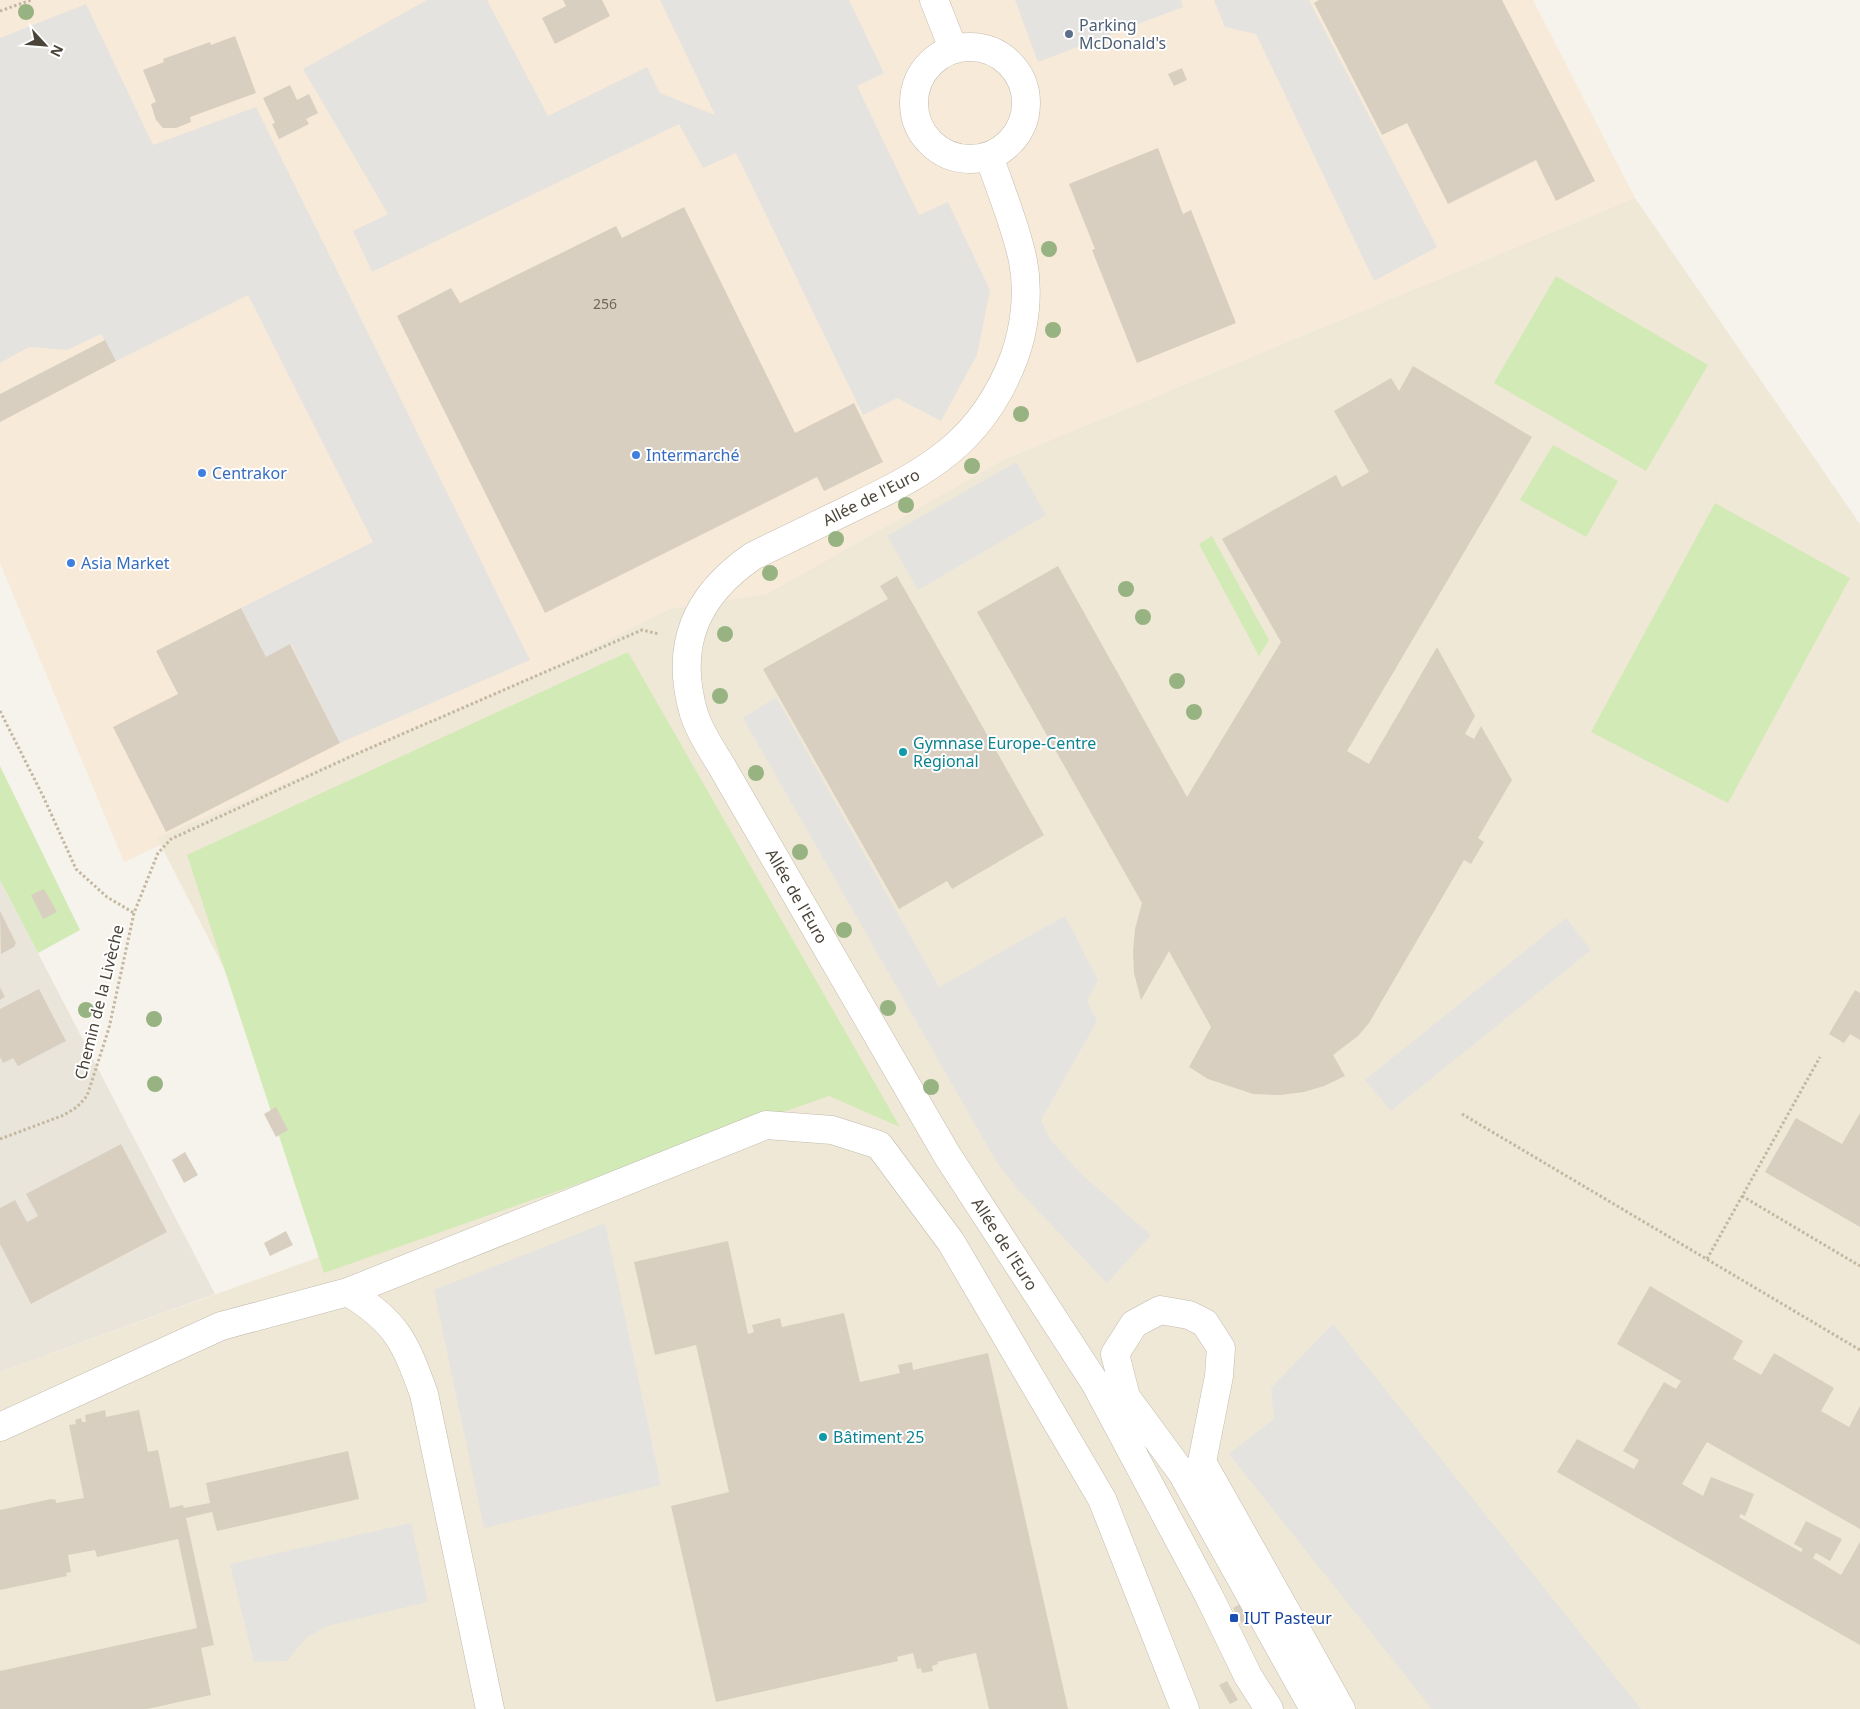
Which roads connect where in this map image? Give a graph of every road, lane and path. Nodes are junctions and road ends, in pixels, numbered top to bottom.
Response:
1 (31, 0) edge
2 (934, 0) edge
3 (0, 11) edge
4 (953, 48) junction
5 (989, 156) junction
6 (689, 640) junction
7 (0, 711) edge
8 (134, 913) junction
9 (1820, 1057) dead end
10 (1462, 1114) dead end
11 (0, 1139) edge
12 (1742, 1196) junction
13 (1707, 1259) junction
14 (1860, 1266) edge
15 (348, 1292) junction
16 (1860, 1350) edge
17 (0, 1427) edge
18 (490, 1709) edge
19 (1185, 1709) edge
20 (1269, 1709) edge
21 (1314, 1709) edge
22 (1341, 1709) edge

1 - 3 path
2 - 4 street
4 - 5 street
4 - 5 street
5 - 6 street, Allée de l'Euro
6 - 8 path
6 - 20 street, Allée de l'Euro
7 - 8 path, Chemin de la Livèche
8 - 11 path, Chemin de la Livèche
9 - 12 path
10 - 13 path
12 - 13 path
12 - 14 path
13 - 16 path
15 - 17 street
15 - 18 street
15 - 19 street
21 - 22 street

